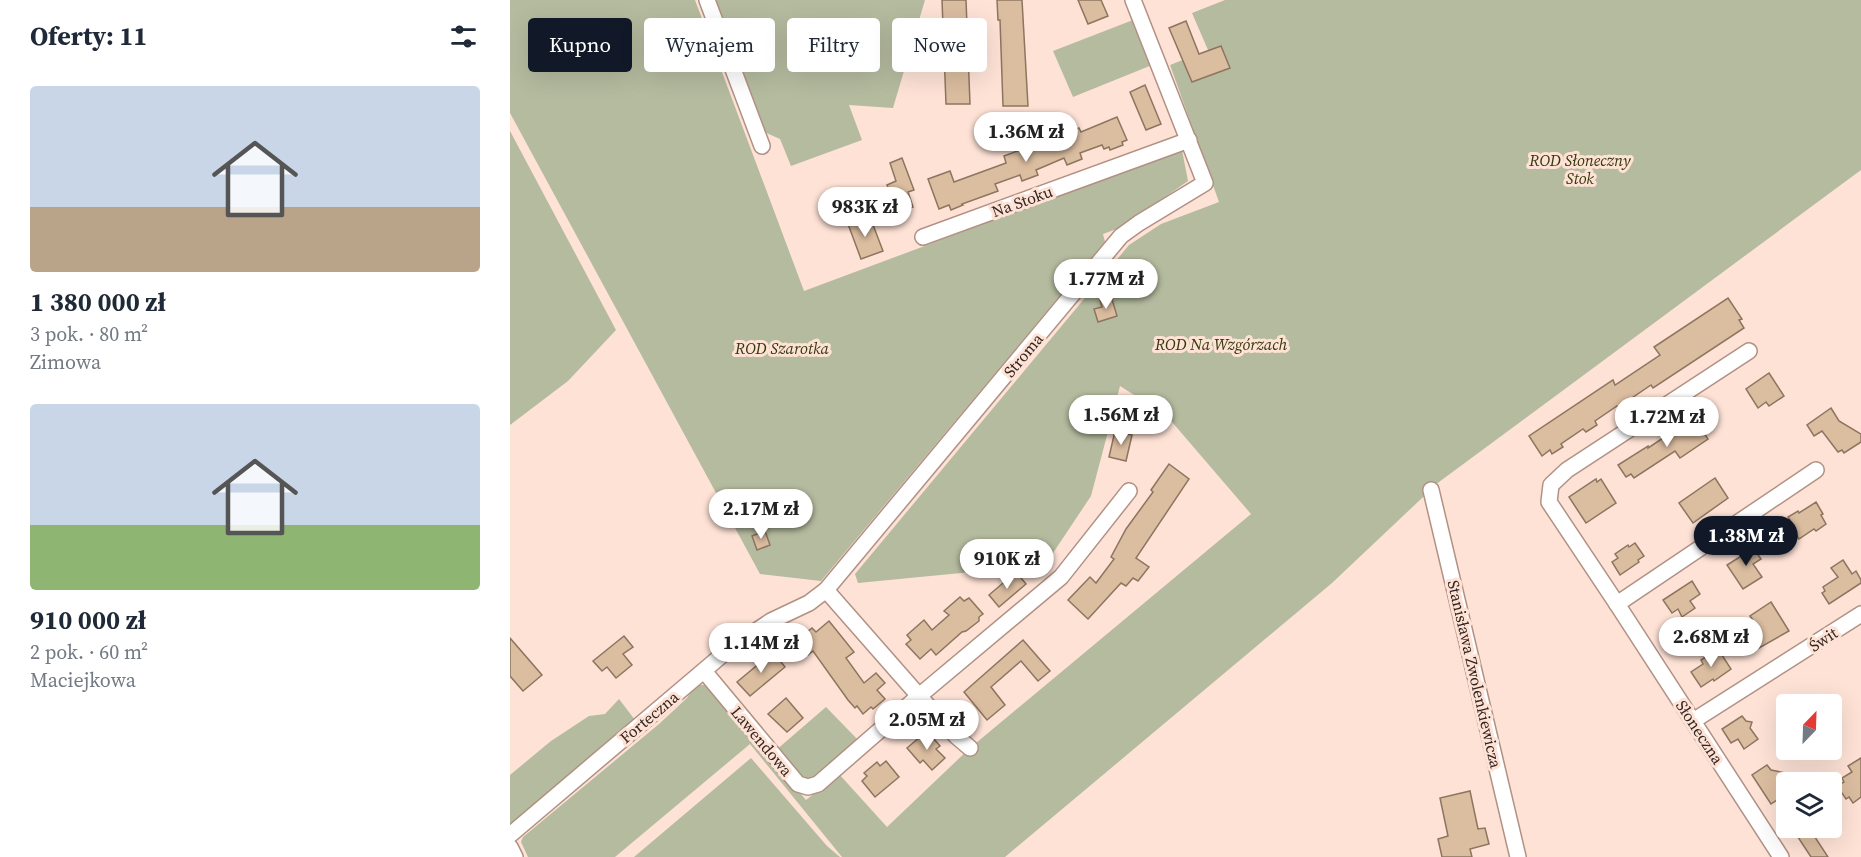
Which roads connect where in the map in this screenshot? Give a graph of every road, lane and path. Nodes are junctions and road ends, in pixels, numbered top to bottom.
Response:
1 (707, 0) edge
2 (1132, 0) edge
3 (1189, 140) junction
4 (762, 146) dead end
5 (923, 237) dead end
6 (1749, 351) dead end
7 (1816, 470) dead end
8 (1431, 490) dead end
9 (1130, 491) dead end
10 (826, 590) junction
11 (1617, 604) junction
12 (1861, 614) edge
13 (704, 671) junction
14 (919, 696) junction
15 (1694, 722) junction
16 (970, 748) dead end
17 (510, 835) edge
18 (510, 847) edge
19 (515, 857) edge
20 (1518, 857) edge
21 (1781, 857) edge

1 - 4 street
2 - 3 street, Stroma
3 - 5 street, Na Stoku
3 - 10 street, Stroma
6 - 11 street, Słoneczna
7 - 11 street
8 - 20 street, Stanisława Zwolenkiewicza
9 - 14 street
10 - 13 street, Forteczna
10 - 14 street
11 - 15 street, Słoneczna
12 - 15 street, Świt
13 - 14 street, Lawendowa
13 - 17 street, Forteczna
14 - 16 street
15 - 21 street, Słoneczna
18 - 19 street

